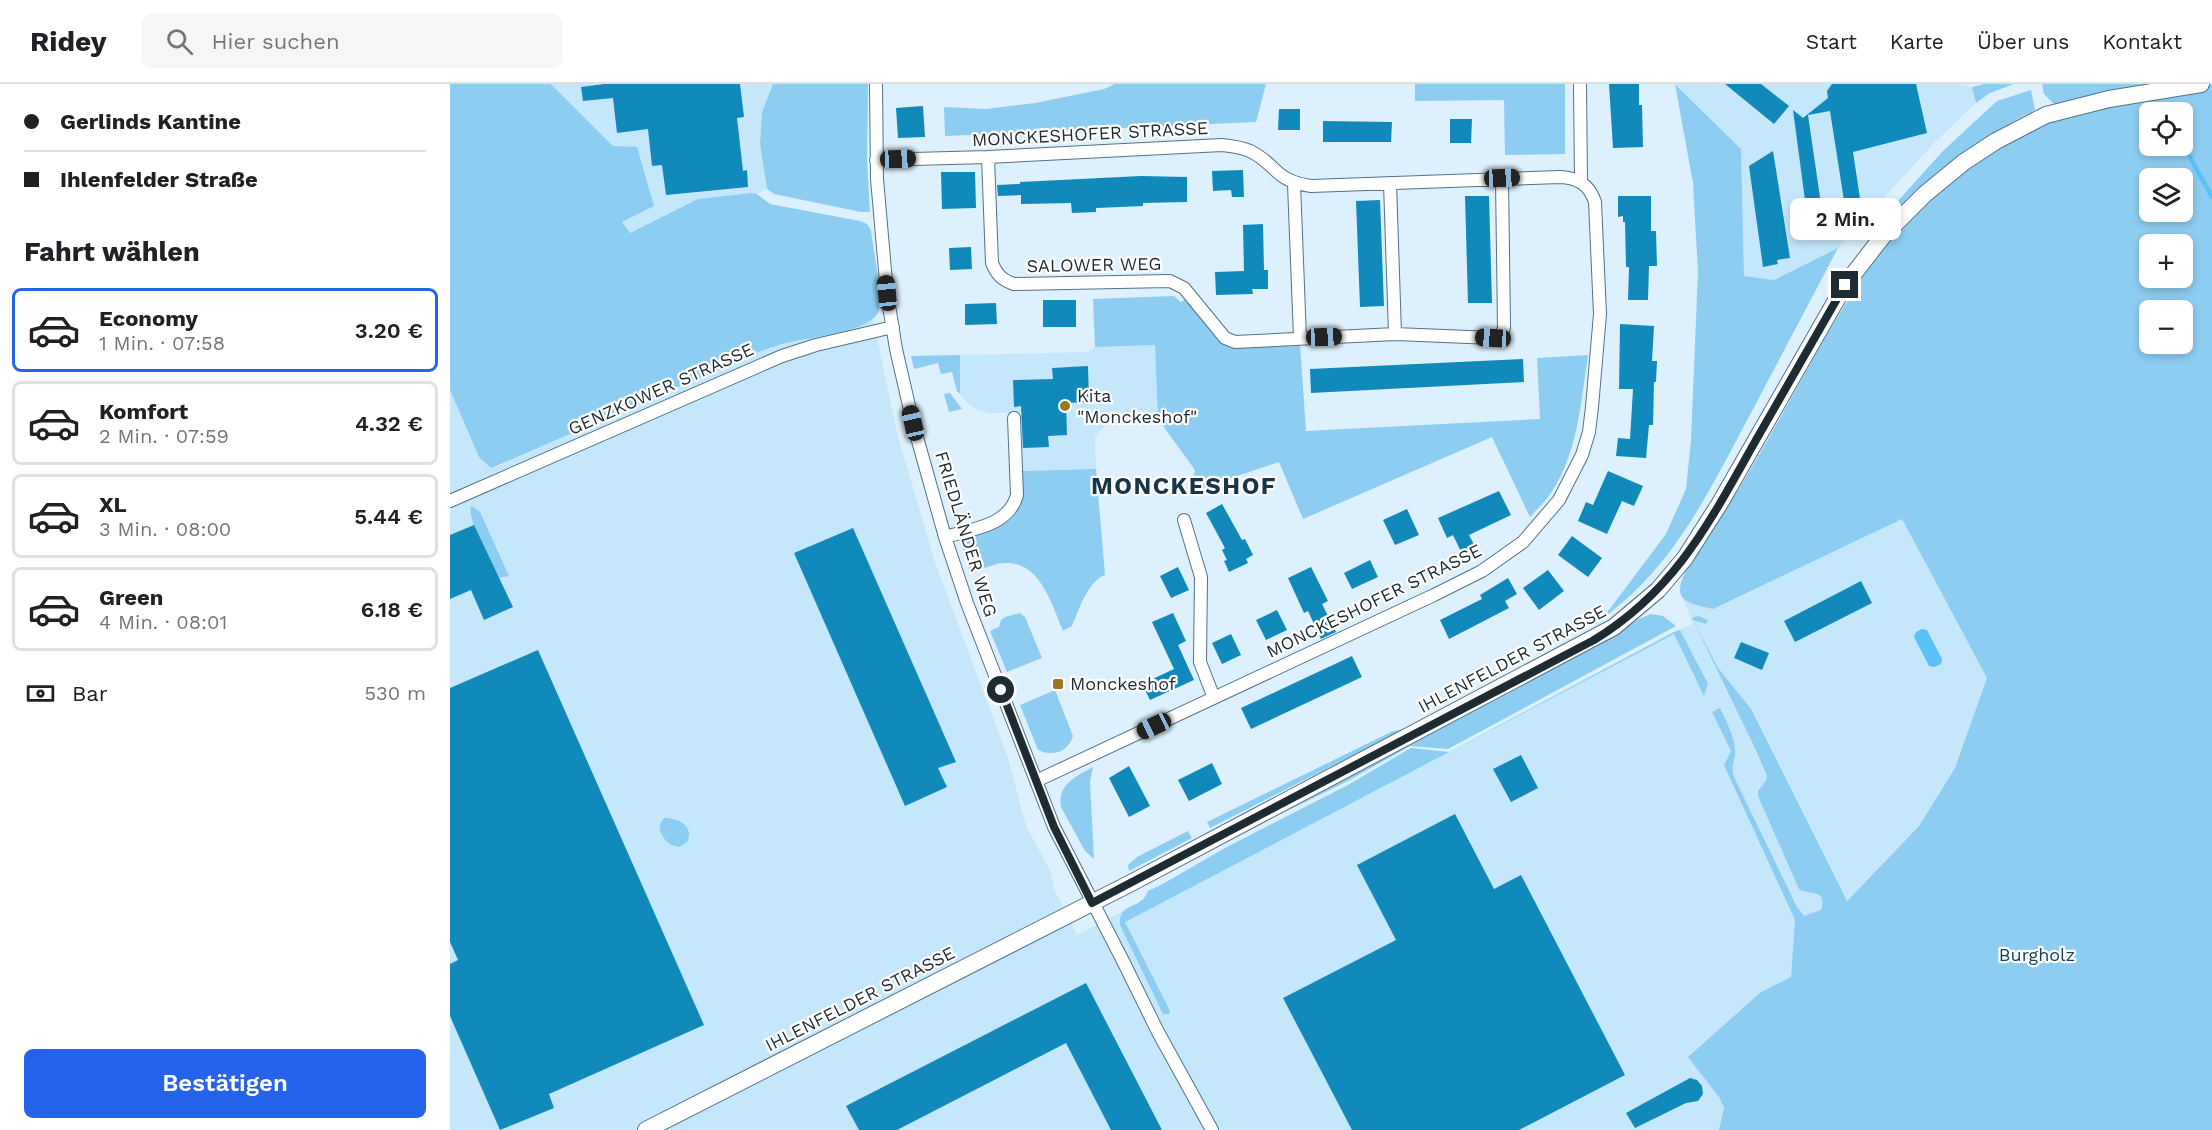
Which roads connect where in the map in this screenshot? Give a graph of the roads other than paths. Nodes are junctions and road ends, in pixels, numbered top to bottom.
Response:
1 (876, 84) edge
2 (1580, 84) edge
3 (2201, 84) edge
4 (988, 157) junction
5 (876, 160) junction
6 (1502, 178) junction
7 (1581, 181) junction
8 (1390, 183) junction
9 (1294, 184) junction
10 (892, 327) junction
11 (1395, 334) junction
12 (1300, 338) junction
13 (1014, 418) dead end
14 (450, 501) edge
15 (1184, 520) dead end
16 (945, 537) junction
17 (1214, 698) junction
18 (1036, 781) junction
19 (1092, 903) junction
20 (646, 1130) edge
21 (1212, 1130) edge

1 - 5 street, FRIEDLÄNDER WEG
2 - 7 street, MONCKESHOFER STRASSE
3 - 19 main road, IHLENFELDER STRASSE
4 - 5 street, MONCKESHOFER STRASSE
4 - 9 street, MONCKESHOFER STRASSE
4 - 12 street, SALOWER WEG
5 - 10 street, FRIEDLÄNDER WEG
6 - 7 street
6 - 8 street
6 - 11 street, SALOWER WEG
7 - 17 street, MONCKESHOFER STRASSE
8 - 9 street
8 - 11 street
9 - 12 street
10 - 14 street, GENZKOWER STRASSE
10 - 16 street, FRIEDLÄNDER WEG
11 - 12 street, SALOWER WEG
13 - 16 street
15 - 17 street
16 - 18 street, FRIEDLÄNDER WEG
17 - 18 street, MONCKESHOFER STRASSE
18 - 19 street, FRIEDLÄNDER WEG
19 - 20 main road, IHLENFELDER STRASSE
19 - 21 street

